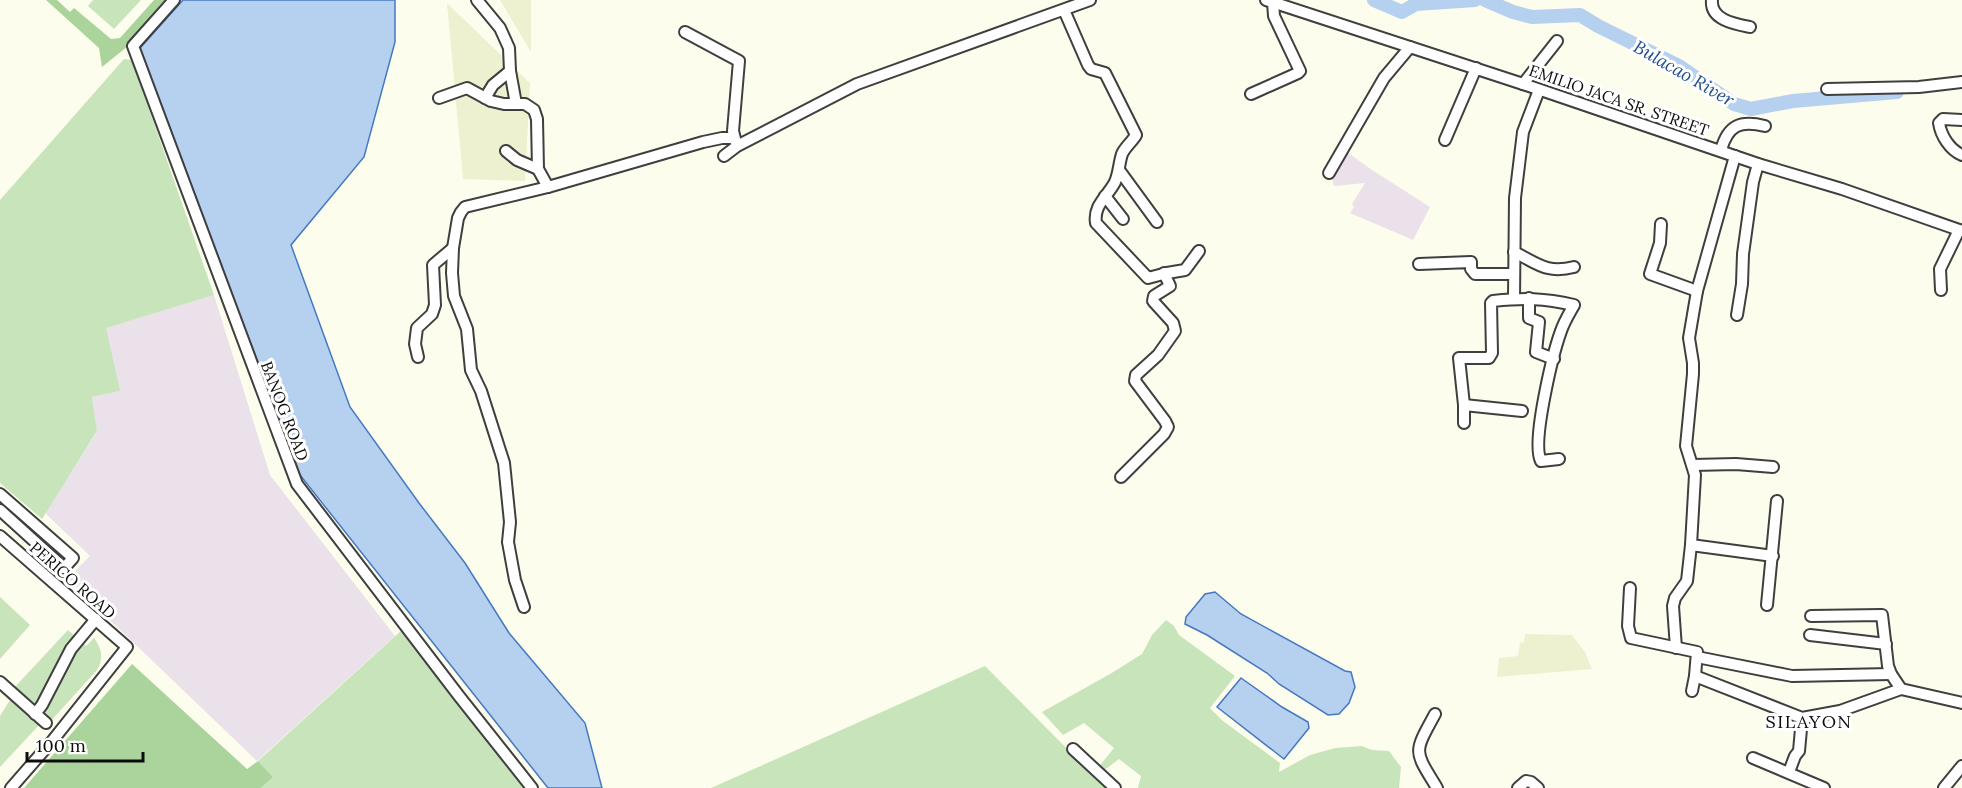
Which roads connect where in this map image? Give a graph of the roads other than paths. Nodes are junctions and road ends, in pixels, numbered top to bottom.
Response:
1 (174, 0) edge
2 (477, 0) edge
3 (1090, 0) edge
4 (1712, 0) edge
5 (1269, 1) edge
6 (1064, 10) junction
7 (1750, 27) dead end
8 (685, 32) dead end
9 (1557, 41) dead end
10 (1410, 46) junction
11 (1476, 68) junction
12 (510, 71) junction
13 (1962, 82) edge
14 (1523, 84) junction
15 (1827, 89) dead end
16 (1539, 90) junction
17 (1251, 94) dead end
18 (440, 98) dead end
19 (485, 98) junction
20 (516, 104) junction
21 (1962, 120) edge
22 (1765, 126) dead end
23 (1445, 140) dead end
24 (735, 142) junction
25 (1721, 150) junction
26 (506, 151) dead end
27 (1962, 155) edge
28 (724, 156) dead end
29 (1735, 156) junction
30 (1758, 164) junction
31 (538, 169) junction
32 (1119, 170) junction
33 (1329, 172) dead end
34 (548, 187) junction
35 (1105, 196) junction
36 (1123, 219) dead end
37 (1157, 222) dead end
38 (1661, 224) dead end
39 (1961, 230) edge
40 (453, 248) junction
41 (1199, 251) dead end
42 (1514, 252) junction
43 (1419, 264) dead end
44 (1574, 267) dead end
45 (1164, 273) junction
46 (1513, 274) junction
47 (1941, 290) dead end
48 (1697, 291) junction
49 (1529, 298) junction
50 (1514, 299) junction
51 (1737, 315) dead end
52 (418, 357) dead end
53 (1554, 359) junction
54 (1464, 405) junction
55 (1522, 411) dead end
56 (1464, 423) dead end
57 (1559, 459) dead end
58 (1693, 465) junction
59 (1773, 467) dead end
60 (1121, 477) dead end
61 (0, 494) edge
62 (1778, 501) dead end
63 (0, 510) edge
64 (0, 536) edge
65 (1691, 545) junction
66 (1773, 556) junction
67 (64, 568) junction
68 (57, 585) junction
69 (1630, 588) dead end
70 (1767, 605) dead end
71 (524, 607) dead end
72 (1812, 616) dead end
73 (96, 619) junction
74 (1810, 635) dead end
75 (1886, 644) junction
76 (1676, 648) junction
77 (1697, 657) junction
78 (1891, 674) junction
79 (1695, 676) junction
80 (0, 682) edge
81 (1901, 689) junction
82 (1692, 691) dead end
83 (1962, 703) edge
84 (35, 714) junction
85 (1435, 714) dead end
86 (1802, 717) junction
87 (45, 723) dead end
88 (1073, 749) dead end
89 (1753, 758) dead end
90 (1962, 766) edge
91 (1789, 772) junction
92 (11, 788) edge
93 (532, 788) edge
94 (1115, 788) edge
95 (1437, 788) edge
96 (1518, 788) edge
97 (1538, 788) edge
98 (1824, 788) edge
99 (1944, 788) edge

1 - 93 street, BANOG ROAD
2 - 12 street
3 - 6 street
4 - 7 street
5 - 10 street, EMILIO JACA SR. STREET
5 - 17 street
6 - 24 street
6 - 32 street
8 - 24 street
9 - 14 street
10 - 11 street, EMILIO JACA SR. STREET
10 - 33 street
11 - 14 street, EMILIO JACA SR. STREET
11 - 23 street
12 - 19 street
12 - 20 street
13 - 15 street
14 - 16 street, EMILIO JACA SR. STREET
16 - 25 street, EMILIO JACA SR. STREET
16 - 42 street
18 - 19 street
19 - 20 street
20 - 31 street
21 - 27 street
22 - 25 street
24 - 28 street
24 - 34 street
25 - 29 street, EMILIO JACA SR. STREET
26 - 31 street
29 - 30 street, EMILIO JACA SR. STREET
29 - 48 street
30 - 39 street, EMILIO JACA SR. STREET
30 - 51 street
31 - 34 street
32 - 35 street
32 - 37 street
34 - 40 street
35 - 36 street
35 - 45 street
38 - 48 street
39 - 47 street
40 - 52 street
40 - 71 street
41 - 45 street
42 - 44 street
42 - 46 street
43 - 46 street
45 - 60 street
46 - 50 street
48 - 58 street
49 - 50 street
49 - 53 street
49 - 53 street
50 - 54 street
53 - 57 street
54 - 55 street
54 - 56 street
58 - 59 street
58 - 65 street
61 - 67 street, PERICO ROAD
62 - 66 street
63 - 67 street, PERICO ROAD
64 - 68 street, PERICO ROAD
65 - 66 street
65 - 76 street
66 - 70 street
67 - 68 street
68 - 73 street, PERICO ROAD
69 - 76 street
72 - 75 street
73 - 84 street
73 - 92 street, PERICO ROAD
74 - 75 street
75 - 78 street
76 - 77 street
77 - 78 street
77 - 79 street
78 - 81 street
79 - 82 street
79 - 86 street
80 - 84 street
81 - 83 street
81 - 86 street
84 - 87 street
85 - 95 street
86 - 91 street
88 - 94 street
89 - 91 street
90 - 99 street
91 - 98 street
96 - 97 street

